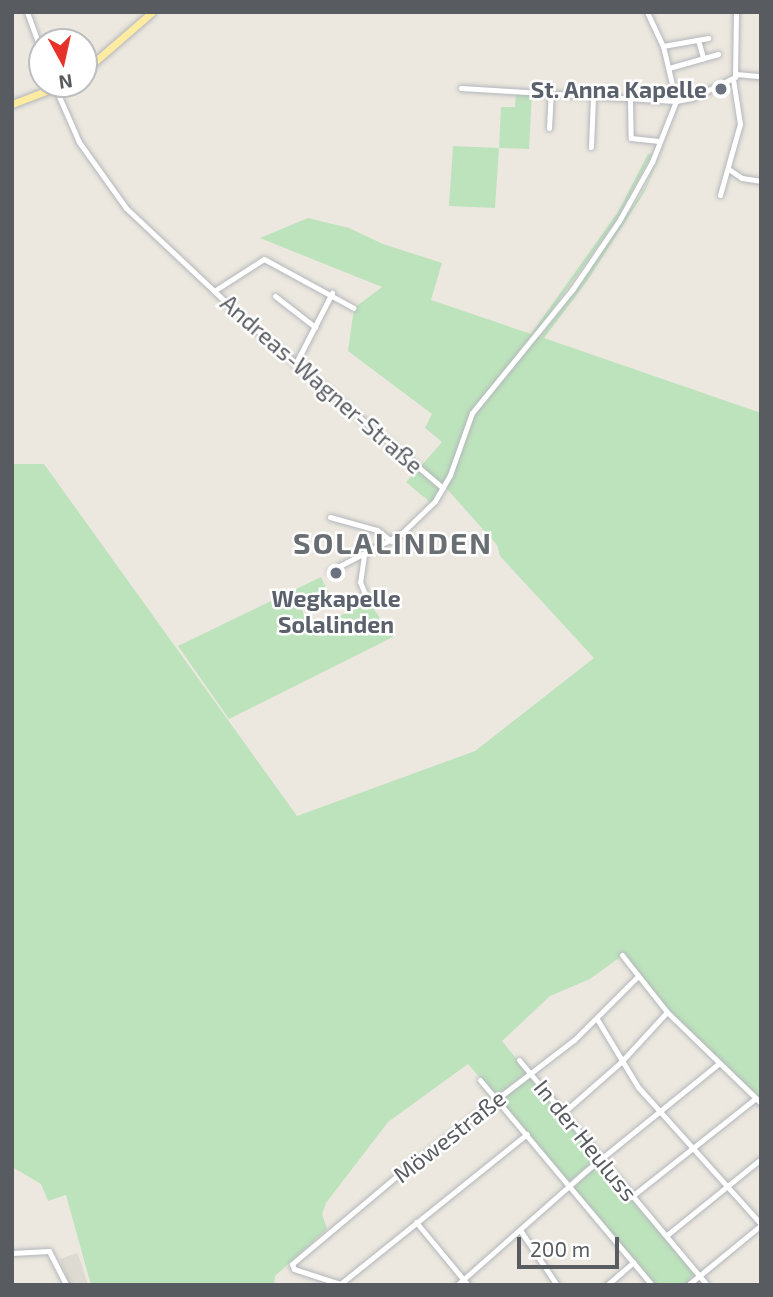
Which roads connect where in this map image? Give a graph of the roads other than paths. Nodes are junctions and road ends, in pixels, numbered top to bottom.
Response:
1 (152, 12) edge
2 (647, 12) edge
3 (736, 12) edge
4 (708, 38) dead end
5 (698, 40) junction
6 (663, 46) junction
7 (718, 54) dead end
8 (703, 58) junction
9 (98, 61) edge
10 (669, 68) junction
11 (761, 76) edge
12 (734, 77) junction
13 (461, 88) dead end
14 (551, 94) junction
15 (593, 97) junction
16 (61, 98) edge
17 (630, 99) junction
18 (676, 101) junction
19 (549, 128) dead end
20 (659, 141) junction
21 (591, 147) dead end
22 (730, 170) junction
23 (760, 181) edge
24 (720, 195) dead end
25 (214, 291) junction
26 (332, 293) junction
27 (275, 296) dead end
28 (354, 308) dead end
29 (315, 327) junction
30 (296, 363) junction
31 (443, 488) junction
32 (330, 517) dead end
33 (390, 541) junction
34 (364, 555) junction
35 (330, 571) dead end
36 (366, 596) dead end
37 (622, 955) dead end
38 (638, 976) junction
39 (667, 1012) junction
40 (597, 1018) junction
41 (519, 1059) dead end
42 (621, 1062) junction
43 (718, 1064) junction
44 (530, 1073) junction
45 (480, 1080) dead end
46 (497, 1098) junction
47 (758, 1100) edge
48 (658, 1111) junction
49 (564, 1112) junction
50 (527, 1134) junction
51 (692, 1147) junction
52 (601, 1159) junction
53 (761, 1159) edge
54 (728, 1184) junction
55 (569, 1186) junction
56 (631, 1197) junction
57 (416, 1222) junction
58 (760, 1226) edge
59 (520, 1230) junction
60 (667, 1235) junction
61 (12, 1253) edge
62 (633, 1262) junction
63 (699, 1275) junction
64 (466, 1282) edge
65 (66, 1285) edge
66 (340, 1285) edge
67 (457, 1285) edge
68 (557, 1285) edge
69 (607, 1285) edge
70 (652, 1285) edge
71 (688, 1285) edge
72 (707, 1285) edge

1 - 9 main road
2 - 6 street
3 - 12 street
4 - 5 street
5 - 6 street
5 - 8 street
6 - 10 street
7 - 8 street
8 - 10 street
10 - 18 street
11 - 12 street
12 - 18 street
12 - 22 street
13 - 14 street
14 - 15 street
14 - 19 street
15 - 17 street
15 - 21 street
16 - 25 street, Andreas-Wagner-Straße
17 - 18 street
17 - 20 street
18 - 20 street
20 - 31 street
22 - 23 street
22 - 24 street
25 - 26 street
25 - 30 street, Andreas-Wagner-Straße
26 - 28 street
26 - 29 street
27 - 29 street
29 - 30 street
30 - 31 street, Andreas-Wagner-Straße
31 - 33 street
32 - 33 street
33 - 34 street
34 - 35 street
34 - 36 street
37 - 38 street
38 - 39 street
38 - 40 street, Möwestraße
39 - 42 street
39 - 43 street
40 - 42 street
40 - 44 street, Möwestraße
41 - 44 street, In der Heuluss
42 - 48 street
42 - 49 street
43 - 47 street
43 - 48 street
44 - 46 street, Möwestraße
44 - 49 street, In der Heuluss
45 - 46 street, In der Heuluss
46 - 50 street, In der Heuluss
46 - 66 street, Möwestraße
47 - 51 street
48 - 51 street
48 - 52 street
49 - 52 street, In der Heuluss
50 - 55 street, In der Heuluss
50 - 57 street
51 - 54 street
51 - 56 street
52 - 55 street
52 - 56 street, In der Heuluss
53 - 54 street
54 - 58 street
54 - 60 street
55 - 59 street
55 - 62 street, In der Heuluss
56 - 60 street, In der Heuluss
57 - 64 street
57 - 66 street
58 - 63 street
59 - 64 street
59 - 68 street
60 - 63 street, In der Heuluss
61 - 65 street
62 - 69 street
62 - 70 street, In der Heuluss
63 - 71 street
63 - 72 street, In der Heuluss
64 - 67 street

